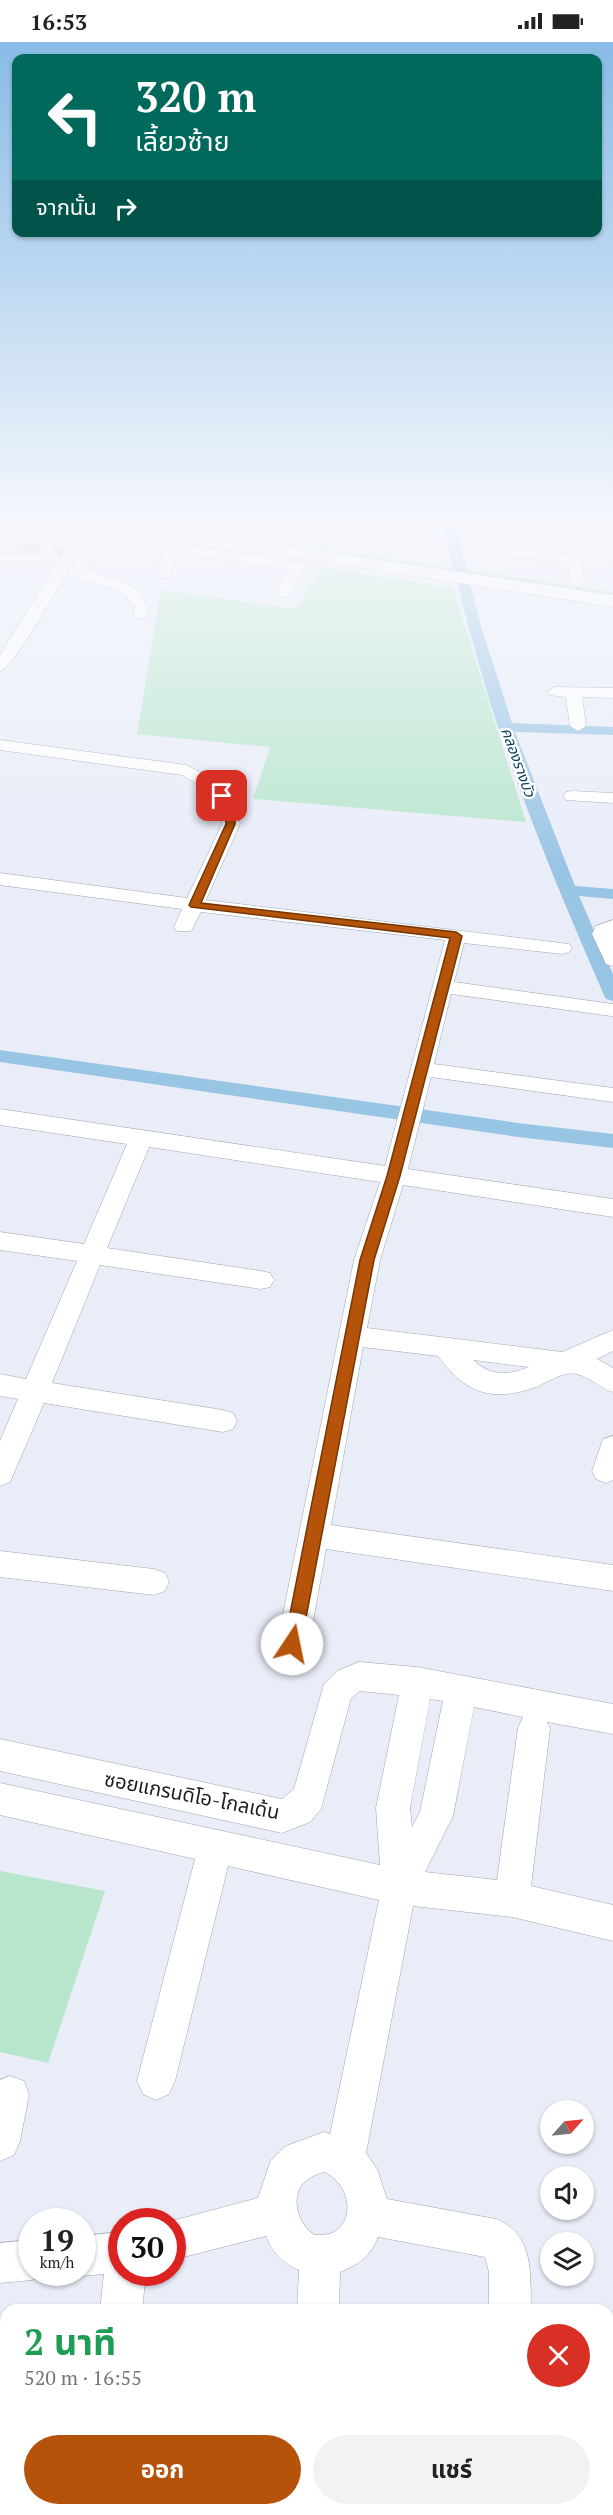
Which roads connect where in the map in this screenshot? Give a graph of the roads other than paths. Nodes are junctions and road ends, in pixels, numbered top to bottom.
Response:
1 (12, 637) edge
2 (0, 666) edge
3 (555, 692) dead end
4 (573, 692) junction
5 (613, 693) edge
6 (578, 726) dead end
7 (0, 745) edge
8 (572, 796) dead end
9 (613, 798) edge
10 (0, 879) edge
11 (194, 905) junction
12 (184, 927) dead end
13 (613, 927) edge
14 (456, 936) junction
15 (562, 948) dead end
16 (613, 960) edge
17 (443, 987) junction
18 (610, 1010) dead end
19 (422, 1069) junction
20 (613, 1095) edge
21 (0, 1117) edge
22 (141, 1138) junction
23 (394, 1176) junction
24 (613, 1208) edge
25 (0, 1241) edge
26 (93, 1254) junction
27 (261, 1280) dead end
28 (352, 1336) junction
29 (613, 1340) edge
30 (564, 1362) junction
31 (613, 1381) edge
32 (0, 1385) edge
33 (36, 1391) junction
34 (223, 1421) dead end
35 (0, 1474) edge
36 (314, 1535) junction
37 (0, 1564) edge
38 (613, 1578) edge
39 (154, 1582) dead end
40 (292, 1644) dead end
41 (417, 1682) junction
42 (461, 1691) junction
43 (613, 1719) edge
44 (534, 1728) dead end
45 (0, 1755) edge
46 (0, 1799) edge
47 (216, 1846) junction
48 (399, 1887) junction
49 (512, 1899) junction
50 (613, 1923) edge
51 (156, 2081) dead end
52 (10, 2096) dead end
53 (0, 2141) edge
54 (345, 2159) junction
55 (278, 2213) junction
56 (366, 2215) junction
57 (186, 2236) edge
58 (320, 2256) junction
59 (18, 2261) edge
60 (0, 2263) edge
61 (124, 2286) edge
62 (122, 2304) edge
63 (318, 2304) edge
64 (510, 2304) edge

1 - 2 street
3 - 4 street
4 - 5 street
4 - 6 street
7 - 11 street
8 - 9 street
10 - 11 street
11 - 12 street
11 - 14 street
13 - 16 street
14 - 15 street
14 - 17 street
17 - 18 street
17 - 19 street
19 - 20 street
19 - 23 street
21 - 22 street
22 - 23 street
22 - 26 street
23 - 24 street
23 - 28 street
25 - 26 street
26 - 27 street
26 - 33 street
28 - 30 street
28 - 36 street
29 - 30 street
30 - 31 street
32 - 33 street
33 - 34 street
33 - 35 street
36 - 38 street
36 - 40 street
37 - 39 street
41 - 42 street, ซอยแกรนดิโอ-โกลเด้น
41 - 45 street, ซอยแกรนดิโอ-โกลเด้น
41 - 48 street
42 - 43 street, ซอยแกรนดิโอ-โกลเด้น
42 - 48 street
44 - 49 street
46 - 47 street
47 - 48 street
47 - 51 street
48 - 49 street
48 - 54 street
49 - 50 street
52 - 53 street
54 - 55 street
54 - 56 street
55 - 57 street
55 - 58 street
56 - 58 street
56 - 64 street
58 - 63 street
59 - 60 street
61 - 62 street

